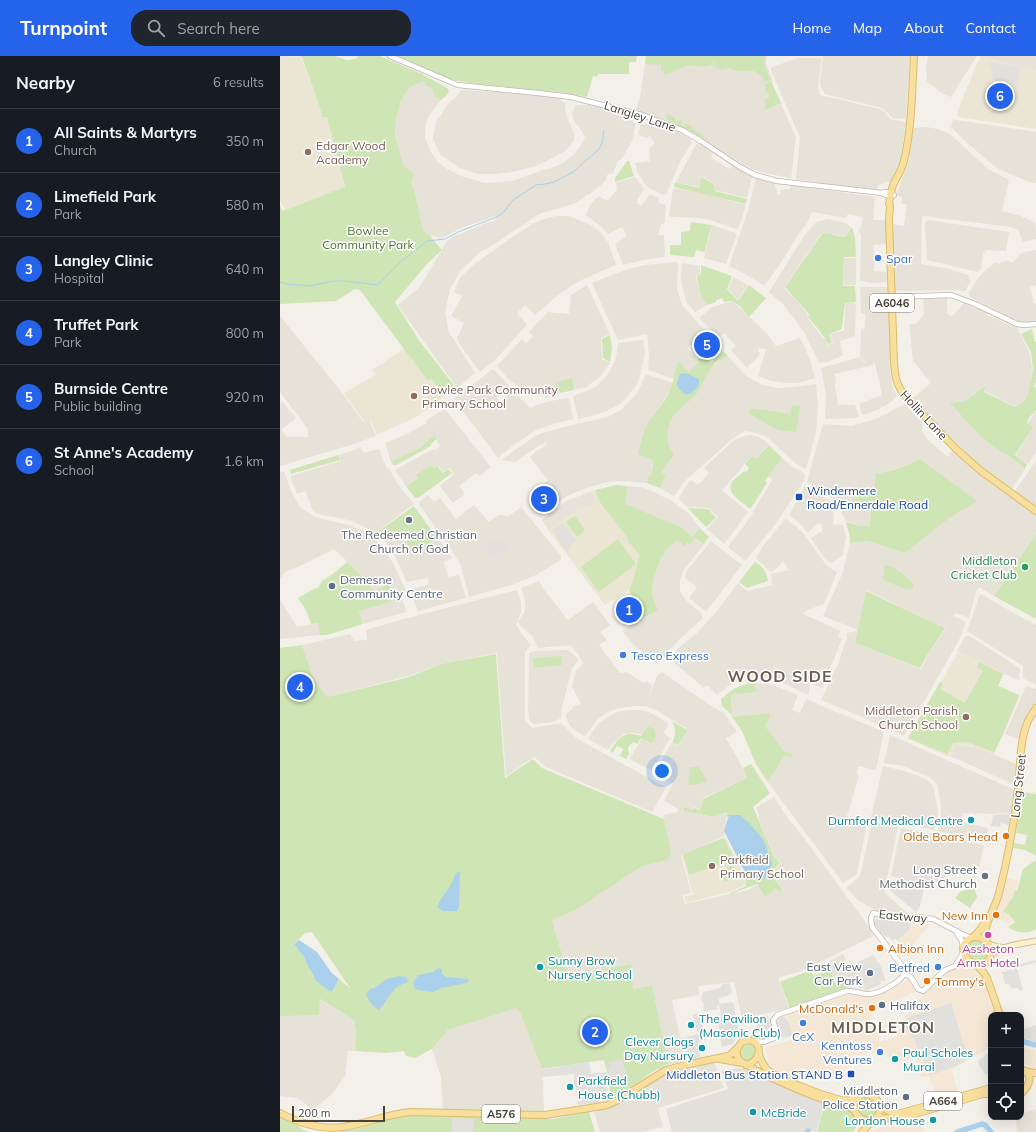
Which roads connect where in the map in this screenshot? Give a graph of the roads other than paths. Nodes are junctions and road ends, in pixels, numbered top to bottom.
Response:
1 (390, 56) edge
2 (914, 56) edge
3 (892, 195) junction
4 (892, 297) junction
5 (1036, 324) edge
6 (1036, 511) edge
7 (1036, 708) edge
8 (990, 917) junction
9 (954, 930) junction
10 (971, 938) junction
11 (984, 940) junction
12 (1036, 941) edge
13 (990, 945) junction
14 (1004, 948) junction
15 (963, 950) junction
16 (990, 957) junction
17 (968, 960) junction
18 (957, 964) junction
19 (976, 964) junction
20 (904, 974) junction
21 (986, 978) junction
22 (999, 1012) edge
23 (754, 1041) junction
24 (764, 1042) junction
25 (737, 1048) junction
26 (759, 1052) junction
27 (716, 1059) junction
28 (744, 1064) junction
29 (1024, 1069) edge
30 (1024, 1070) edge
31 (1036, 1073) edge
32 (1036, 1080) edge
33 (1028, 1087) junction
34 (988, 1089) edge
35 (1024, 1091) edge
36 (988, 1094) edge
37 (861, 1095) junction
38 (880, 1104) junction
39 (280, 1113) edge
40 (856, 1113) junction
41 (875, 1119) junction
42 (862, 1131) edge

1 - 3 street, Langley Lane
2 - 3 main road, Hollin Lane / A6046
3 - 4 main road, Hollin Lane / A6046
4 - 5 street
4 - 6 main road, Hollin Lane / A6046
7 - 8 main road, Long Street
8 - 10 main road, Long Street
8 - 11 main road, Long Street
9 - 10 street, Eastway
9 - 15 street
9 - 20 street, Eastway
10 - 11 main road
10 - 15 main road
11 - 13 main road
12 - 14 main road
13 - 14 main road
13 - 16 main road
14 - 16 main road
15 - 17 main road
15 - 18 street
16 - 19 main road
16 - 21 main road
17 - 18 street
17 - 19 main road
18 - 20 street
19 - 21 main road
20 - 24 street
21 - 22 main road
23 - 24 street
23 - 25 main road, A576
23 - 26 main road
24 - 26 street
25 - 27 main road, A576
25 - 28 main road
26 - 28 main road
26 - 37 main road
27 - 28 main road, A576
27 - 39 main road, A576
28 - 40 main road, A576
29 - 31 main road
30 - 33 main road
32 - 33 main road
33 - 35 main road
34 - 38 main road, A664
36 - 41 main road, A664
37 - 38 main road, A664
37 - 40 main road
38 - 41 main road
40 - 41 main road, A664
40 - 42 main road
41 - 42 main road

